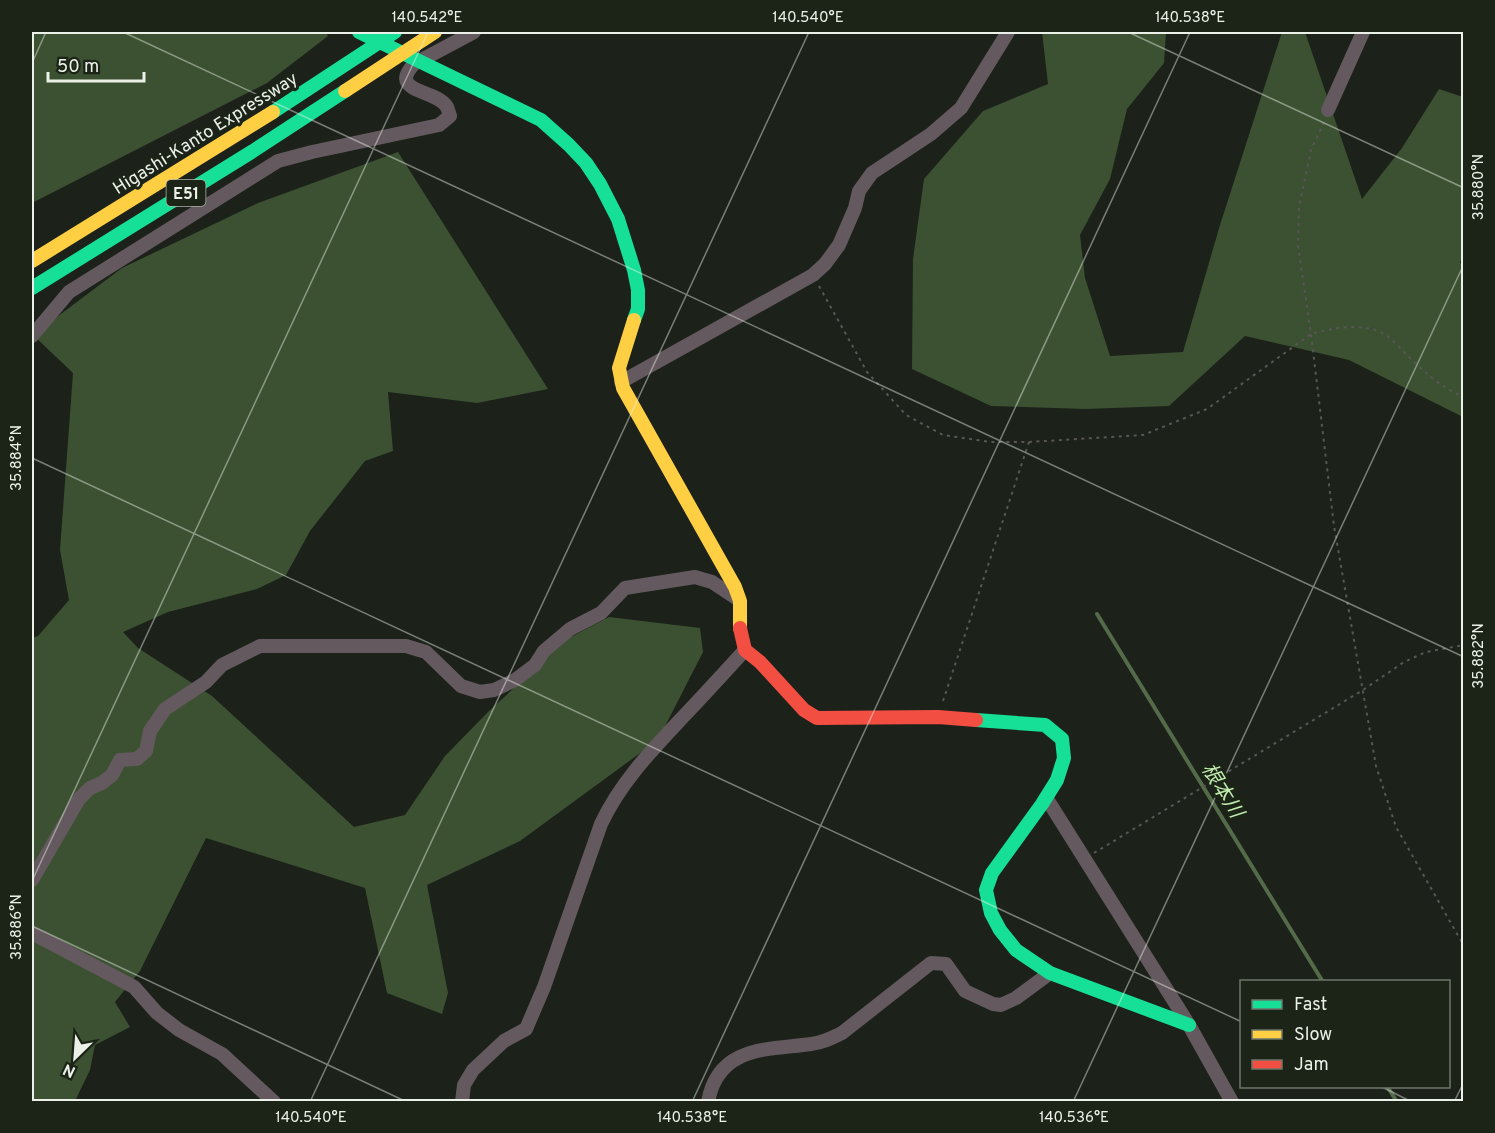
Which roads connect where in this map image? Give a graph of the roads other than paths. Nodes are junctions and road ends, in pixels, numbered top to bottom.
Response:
1 (359, 32) edge
2 (395, 32) edge
3 (435, 32) edge
4 (474, 32) edge
5 (1008, 32) edge
6 (1363, 32) edge
7 (421, 62) junction
8 (1328, 110) road end
9 (32, 261) edge
10 (32, 288) edge
11 (32, 336) edge
12 (621, 382) junction
13 (740, 601) junction
14 (745, 650) junction
15 (1047, 799) junction
16 (32, 880) edge
17 (32, 933) edge
18 (1050, 973) junction
19 (1189, 1025) junction
20 (274, 1101) edge
21 (462, 1101) edge
22 (708, 1101) edge
23 (1232, 1101) edge

1 - 7 main road
2 - 9 main road, Higashi-Kanto Expressway / E51
3 - 10 main road, E51
4 - 7 street
5 - 12 street
6 - 8 street
7 - 11 street
7 - 12 main road
12 - 13 main road
13 - 14 main road
13 - 16 street
14 - 15 main road
14 - 21 street
15 - 18 main road
15 - 19 street
17 - 20 street
18 - 19 main road
18 - 22 street
19 - 23 street

